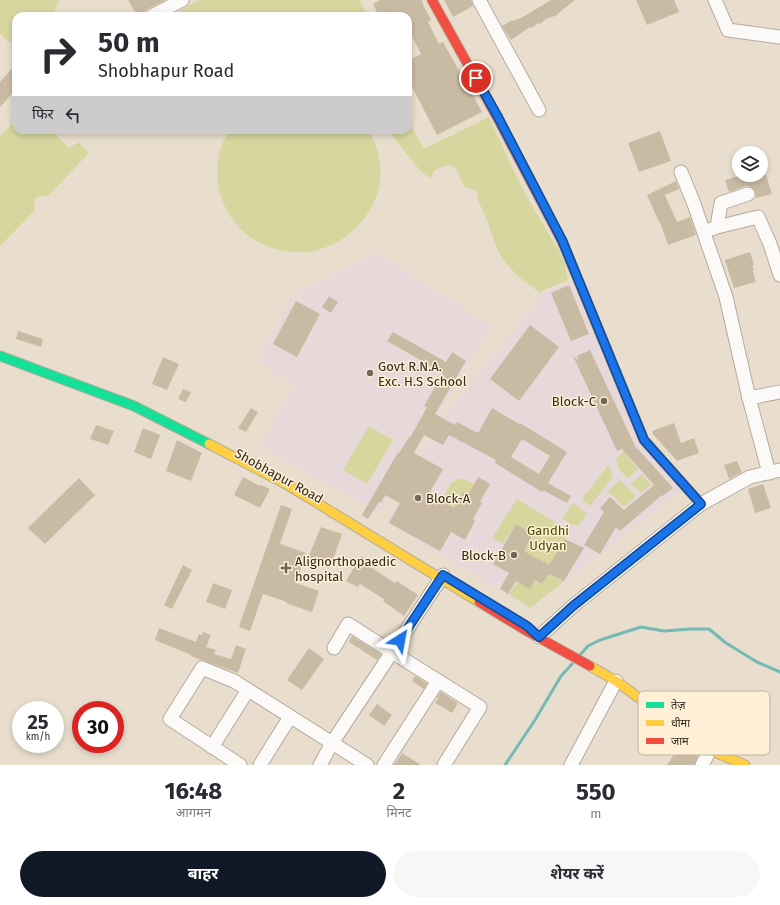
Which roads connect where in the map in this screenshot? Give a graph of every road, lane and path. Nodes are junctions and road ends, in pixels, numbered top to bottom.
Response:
1 (182, 0) edge
2 (432, 0) edge
3 (478, 0) edge
4 (715, 0) edge
5 (160, 12) edge
6 (780, 37) edge
7 (539, 110) dead end
8 (681, 172) dead end
9 (748, 194) dead end
10 (717, 227) junction
11 (704, 232) junction
12 (780, 276) edge
13 (0, 352) edge
14 (0, 356) edge
15 (780, 392) edge
16 (749, 398) junction
17 (775, 472) edge
18 (701, 504) junction
19 (442, 577) junction
20 (539, 637) junction
21 (334, 648) dead end
22 (392, 652) junction
23 (438, 681) junction
24 (616, 681) junction
25 (248, 690) junction
26 (638, 697) edge
27 (290, 717) junction
28 (332, 743) junction
29 (212, 747) junction
30 (707, 755) edge
31 (722, 755) edge
32 (240, 765) edge
33 (260, 765) edge
34 (320, 765) edge
35 (366, 765) edge
36 (384, 765) edge
37 (444, 765) edge
38 (571, 765) edge
39 (702, 765) edge
40 (745, 765) edge

1 - 5 street
2 - 18 main road
3 - 7 street
4 - 6 street
8 - 11 street
9 - 10 street
10 - 11 street
10 - 12 street
11 - 16 street
13 - 19 main road, Shobhapur Road
14 - 19 main road, Shobhapur Road
15 - 16 street
16 - 17 street
17 - 18 street
18 - 20 street
19 - 20 main road, Shobhapur Road
19 - 22 street
20 - 24 main road, Shobhapur Road
21 - 22 street
22 - 23 street
22 - 28 street
23 - 36 street
23 - 37 street
24 - 26 main road, Shobhapur Road
24 - 38 street
25 - 27 street
25 - 29 street
25 - 29 street
27 - 28 street
27 - 33 street
28 - 34 street
28 - 35 street
29 - 32 street
30 - 39 street
31 - 40 main road, Shobhapur Road

